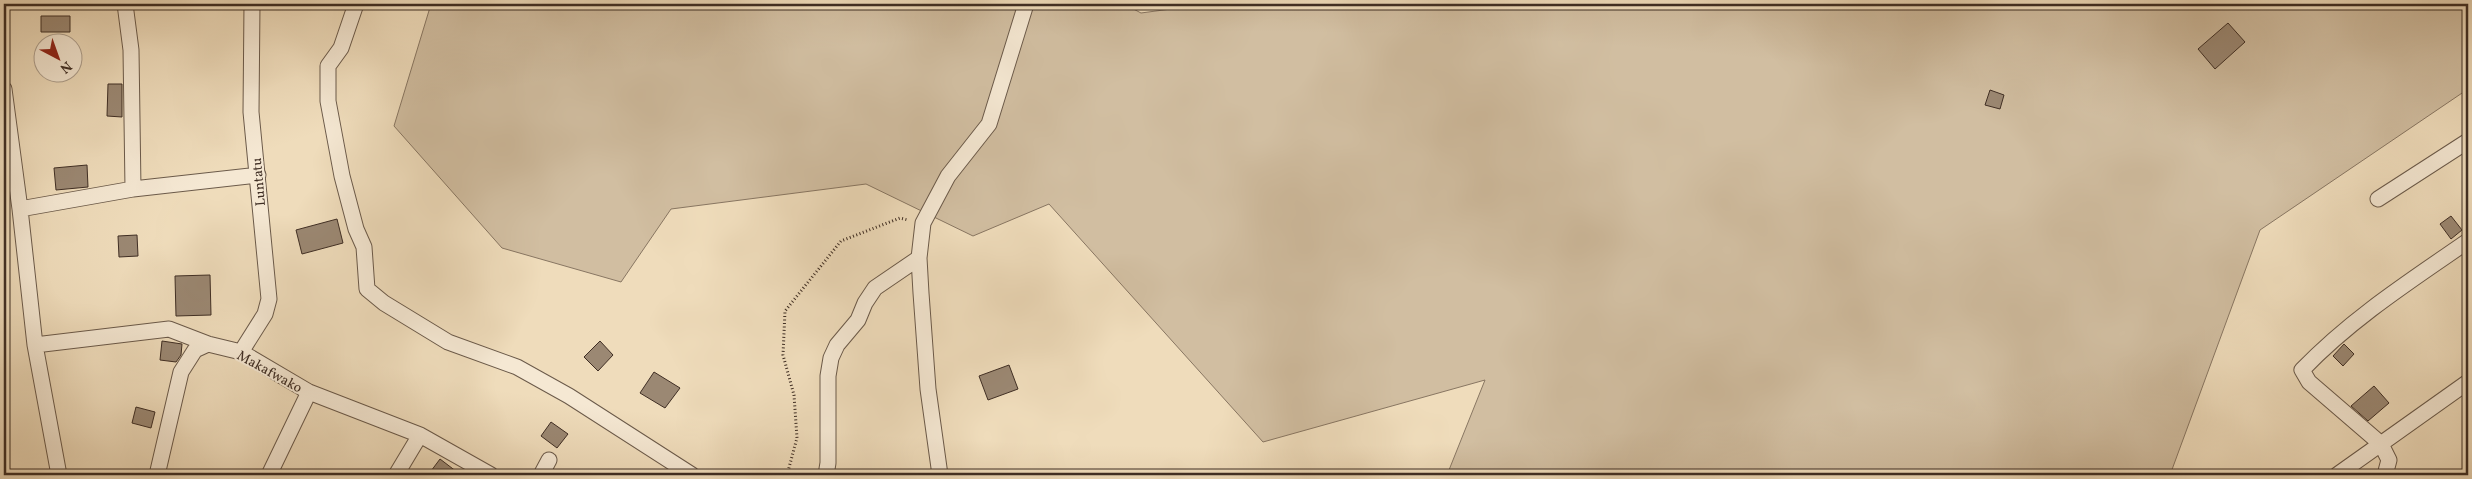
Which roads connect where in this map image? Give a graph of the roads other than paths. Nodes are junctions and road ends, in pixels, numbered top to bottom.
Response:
1 (126, 4) edge
2 (252, 4) edge
3 (356, 4) edge
4 (1024, 10) edge
5 (4, 89) edge
6 (2468, 141) edge
7 (258, 175) junction
8 (132, 189) junction
9 (2378, 199) dead end
10 (20, 209) junction
11 (2468, 241) edge
12 (919, 258) junction
13 (208, 344) junction
14 (35, 345) junction
15 (241, 352) junction
16 (2468, 382) edge
17 (309, 392) junction
18 (420, 435) junction
19 (2381, 444) junction
20 (549, 460) dead end
21 (59, 475) edge
22 (157, 475) edge
23 (268, 475) edge
24 (396, 475) edge
25 (491, 475) edge
26 (541, 475) edge
27 (691, 475) edge
28 (826, 475) edge
29 (940, 475) edge
30 (2337, 475) edge
31 (2385, 475) edge

1 - 8 street
2 - 7 street, Luntatu
3 - 27 street
4 - 12 street
5 - 10 street
6 - 9 street
7 - 8 street
7 - 15 street, Luntatu
8 - 10 street
10 - 14 street
11 - 19 street
12 - 28 street
12 - 29 street
13 - 14 street, Makafwako
13 - 15 street, Makafwako
13 - 22 street
14 - 21 street
15 - 17 street, Makafwako
16 - 19 street
17 - 18 street, Makafwako
17 - 23 street
18 - 24 street
18 - 25 street, Makafwako
19 - 30 street
19 - 31 street
20 - 26 street

